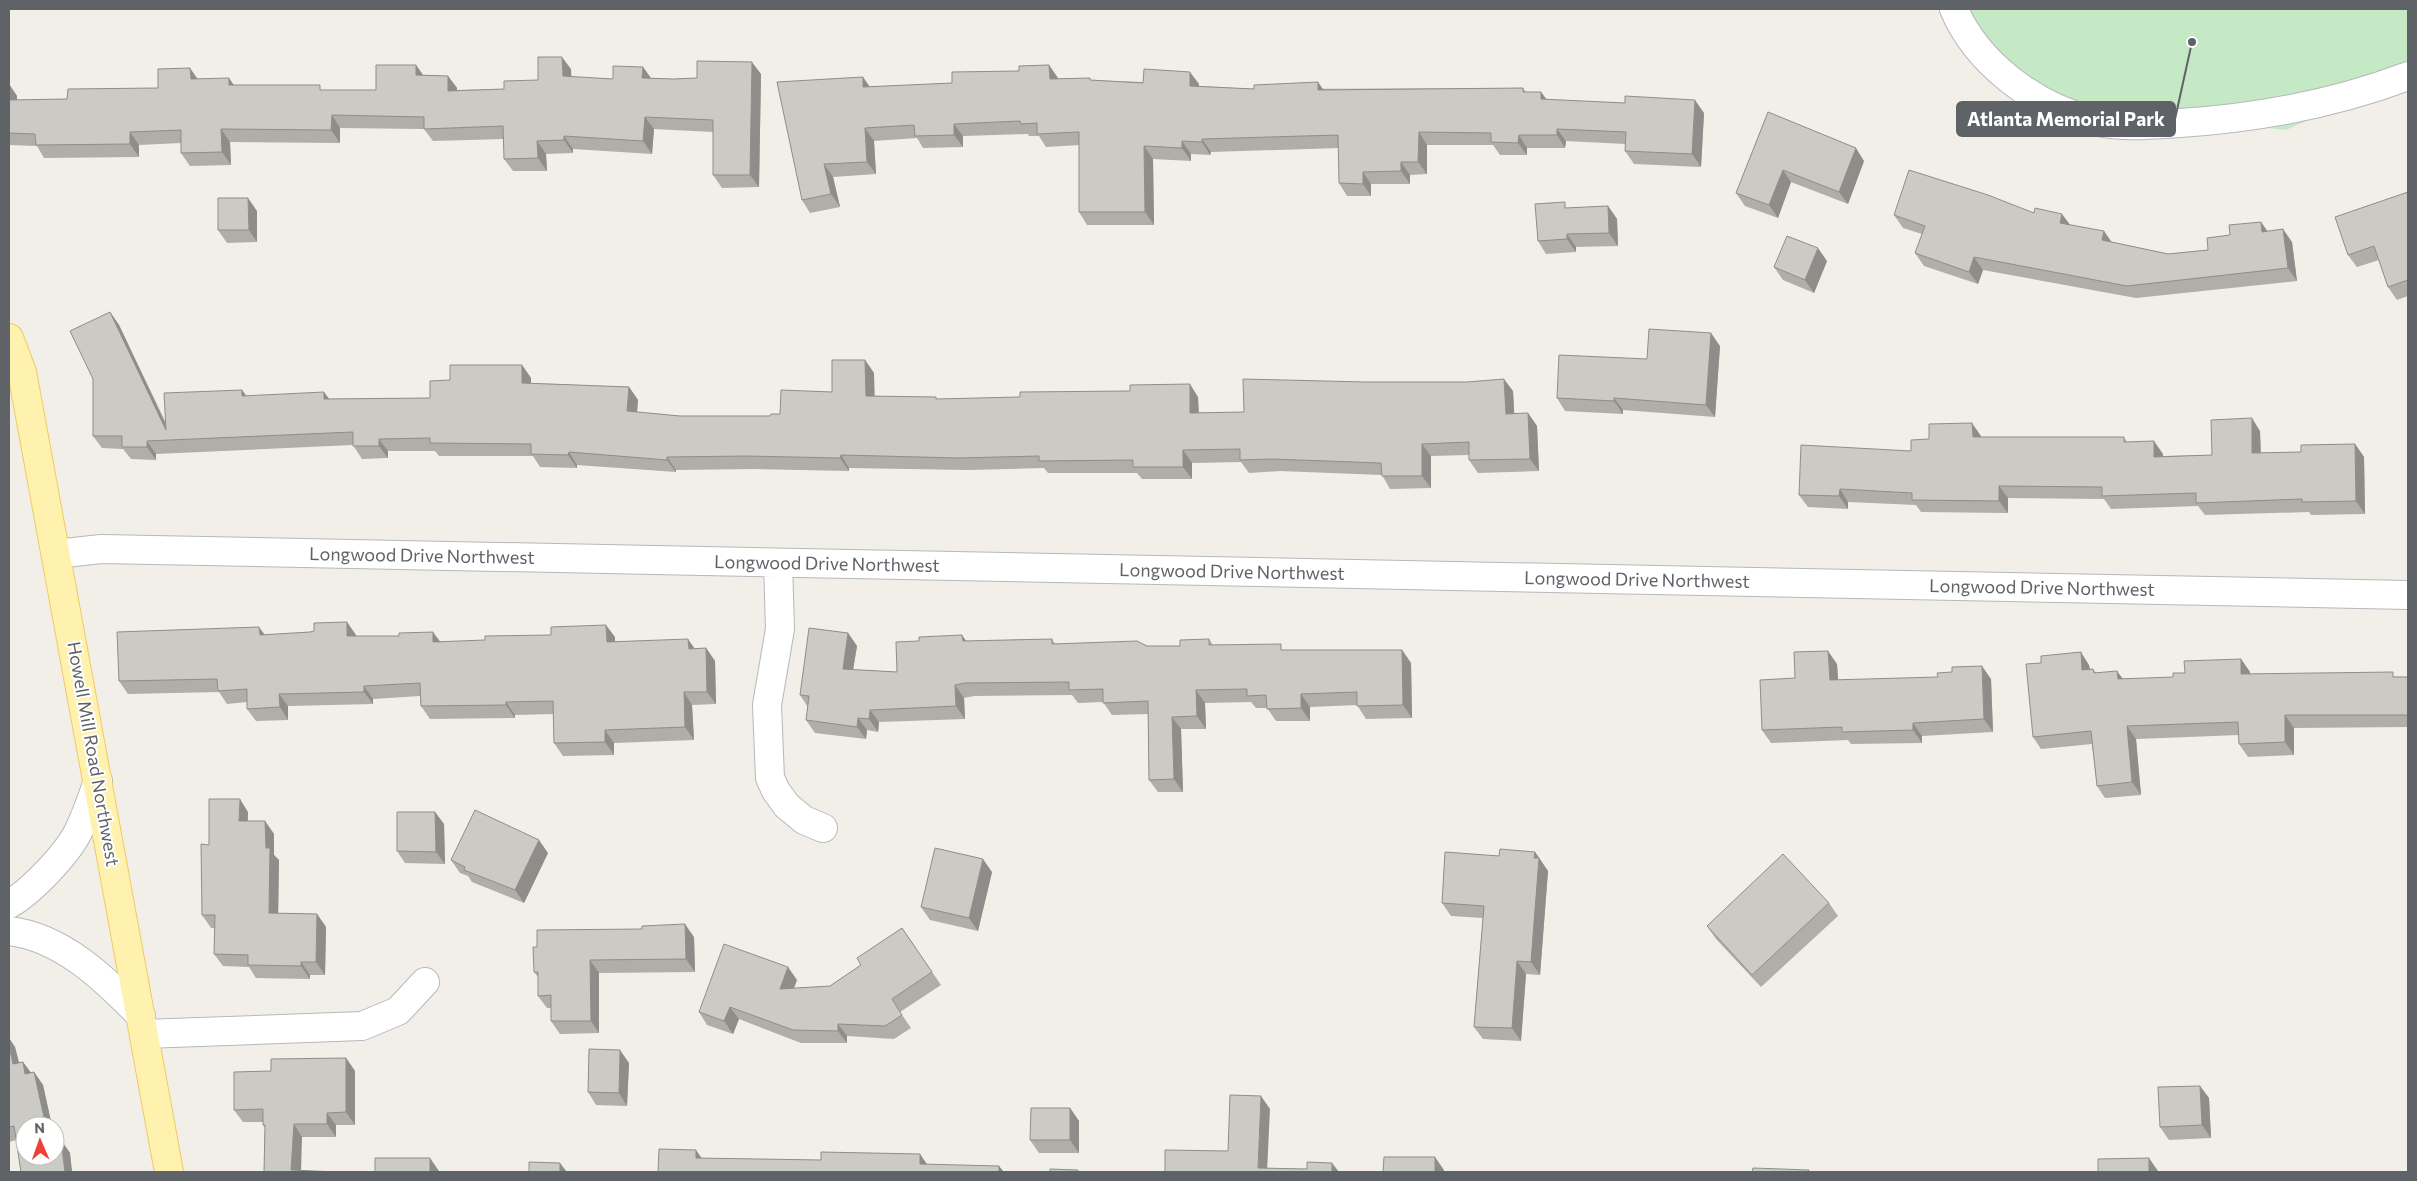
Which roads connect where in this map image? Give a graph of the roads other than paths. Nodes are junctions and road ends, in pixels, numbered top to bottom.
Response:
1 (1954, 9) edge
2 (2408, 76) edge
3 (9, 338) edge
4 (56, 554) junction
5 (778, 563) junction
6 (2408, 596) edge
7 (98, 781) junction
8 (823, 828) dead end
9 (9, 904) edge
10 (9, 932) edge
11 (425, 982) dead end
12 (142, 1025) junction
13 (169, 1172) edge

1 - 2 street
3 - 4 main road, Howell Mill Road Northwest
4 - 5 street, Longwood Drive Northwest
4 - 7 main road, Howell Mill Road Northwest
5 - 6 street, Longwood Drive Northwest
5 - 8 street
7 - 9 street
7 - 12 main road, Howell Mill Road Northwest
10 - 12 street
11 - 12 street
12 - 13 main road, Howell Mill Road Northwest

